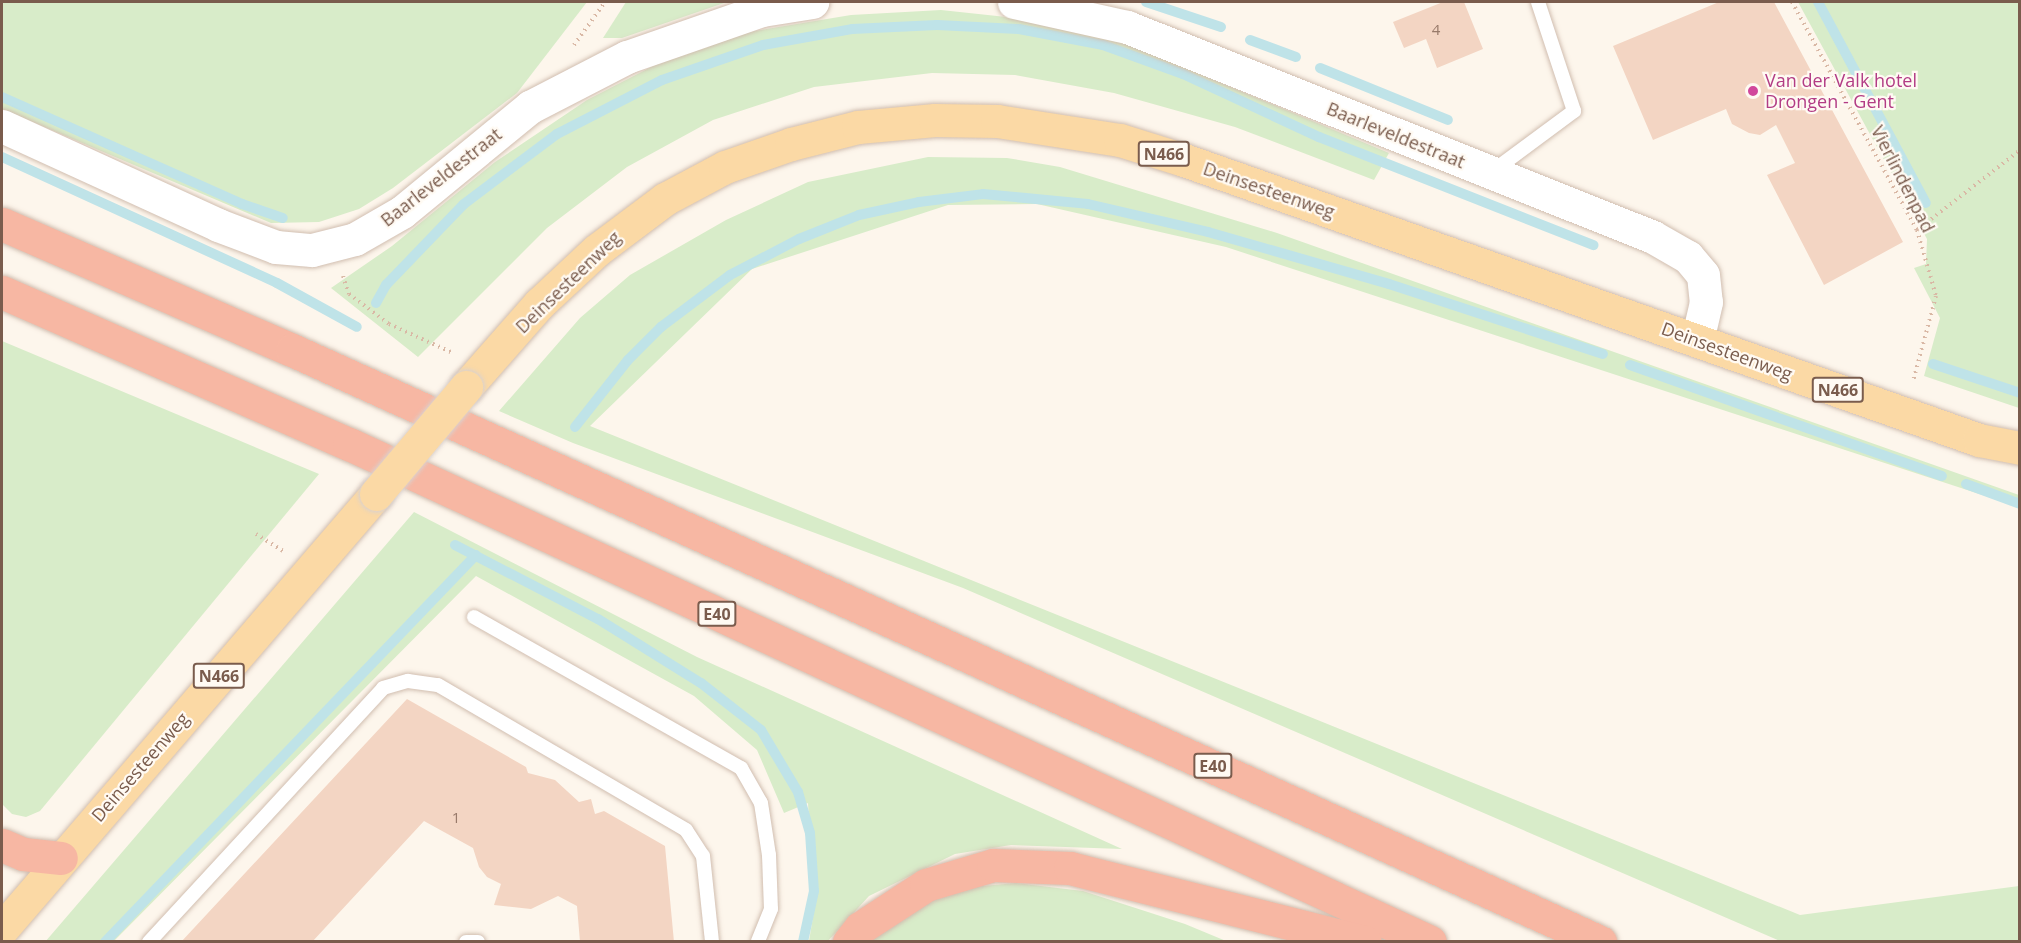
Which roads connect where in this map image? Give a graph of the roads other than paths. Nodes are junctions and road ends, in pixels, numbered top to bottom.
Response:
1 (812, 2) edge
2 (1014, 2) edge
3 (1538, 2) edge
4 (2, 126) edge
5 (1491, 173) junction
6 (2, 224) edge
7 (2, 292) edge
8 (1697, 340) junction
9 (1979, 440) junction
10 (2019, 448) edge
11 (2019, 464) edge
12 (474, 617) dead end
13 (2, 845) edge
14 (61, 858) junction
15 (2, 929) edge
16 (149, 942) edge
17 (466, 942) edge
18 (478, 942) edge
19 (712, 942) edge
20 (758, 942) edge
21 (849, 942) edge
22 (1365, 942) edge
23 (1430, 942) edge
24 (1600, 942) edge

1 - 4 street, Baarleveldestraat
2 - 5 street, Baarleveldestraat
3 - 5 lane
5 - 8 street, Baarleveldestraat
6 - 24 highway, E40
7 - 23 highway, E40
8 - 9 main road, Deinsesteenweg / N466
8 - 14 main road, Deinsesteenweg / N466, bridge
9 - 10 main road, Deinsesteenweg / N466
9 - 11 main road, Deinsesteenweg / N466
12 - 20 lane
13 - 14 highway
14 - 15 main road, Deinsesteenweg / N466
16 - 19 lane
17 - 18 lane
21 - 22 highway

